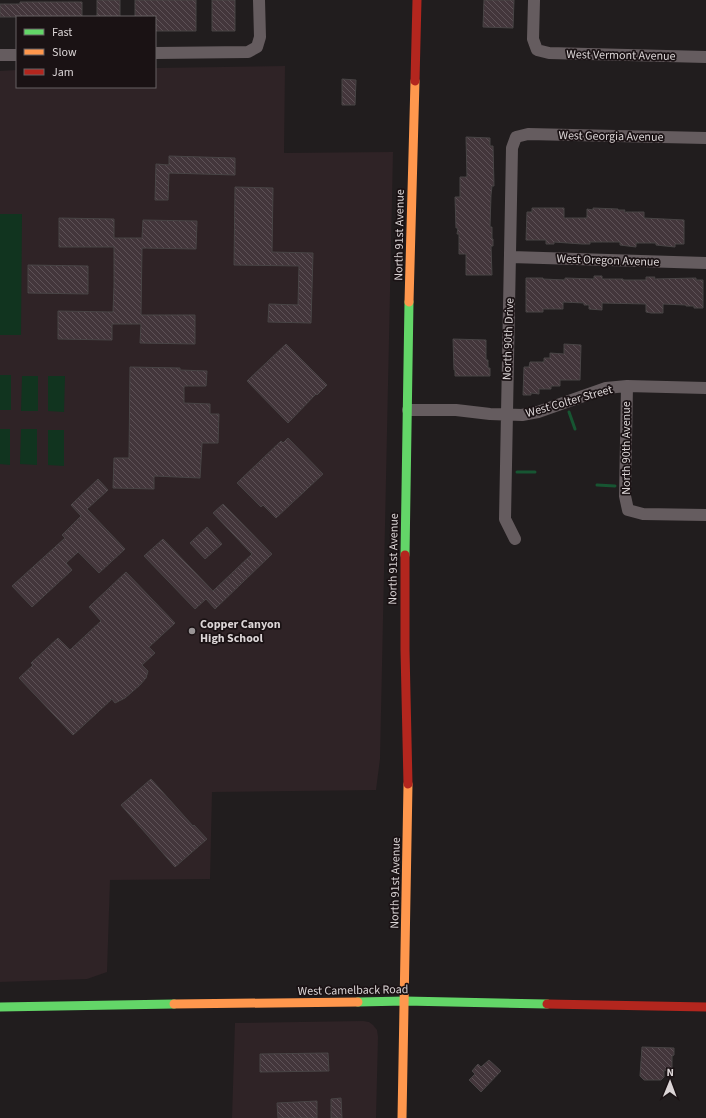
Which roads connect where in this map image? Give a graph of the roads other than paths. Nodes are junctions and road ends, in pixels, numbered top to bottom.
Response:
1 (259, 0) edge
2 (417, 0) edge
3 (534, 0) edge
4 (156, 53) edge
5 (0, 55) edge
6 (16, 55) edge
7 (706, 57) edge
8 (516, 137) joint
9 (706, 138) edge
10 (511, 257) junction
11 (706, 263) edge
12 (627, 386) junction
13 (706, 388) edge
14 (408, 410) junction
15 (506, 414) junction
16 (706, 515) edge
17 (515, 539) dead end
18 (405, 1002) junction
19 (0, 1007) edge
20 (706, 1007) edge
21 (402, 1118) edge

1 - 4 street
2 - 14 main road, North 91st Avenue
3 - 7 street, West Vermont Avenue
5 - 6 street
8 - 9 street, West Georgia Avenue
8 - 10 street, North 90th Drive
10 - 11 street, West Oregon Avenue
10 - 15 street, North 90th Drive
12 - 13 street, West Colter Street
12 - 15 street, West Colter Street
12 - 16 street, North 90th Avenue
14 - 15 street, West Colter Street
14 - 18 main road, North 91st Avenue
15 - 17 street, North 90th Drive
18 - 19 main road, West Camelback Road
18 - 20 main road, West Camelback Road
18 - 21 main road, North 91st Avenue

